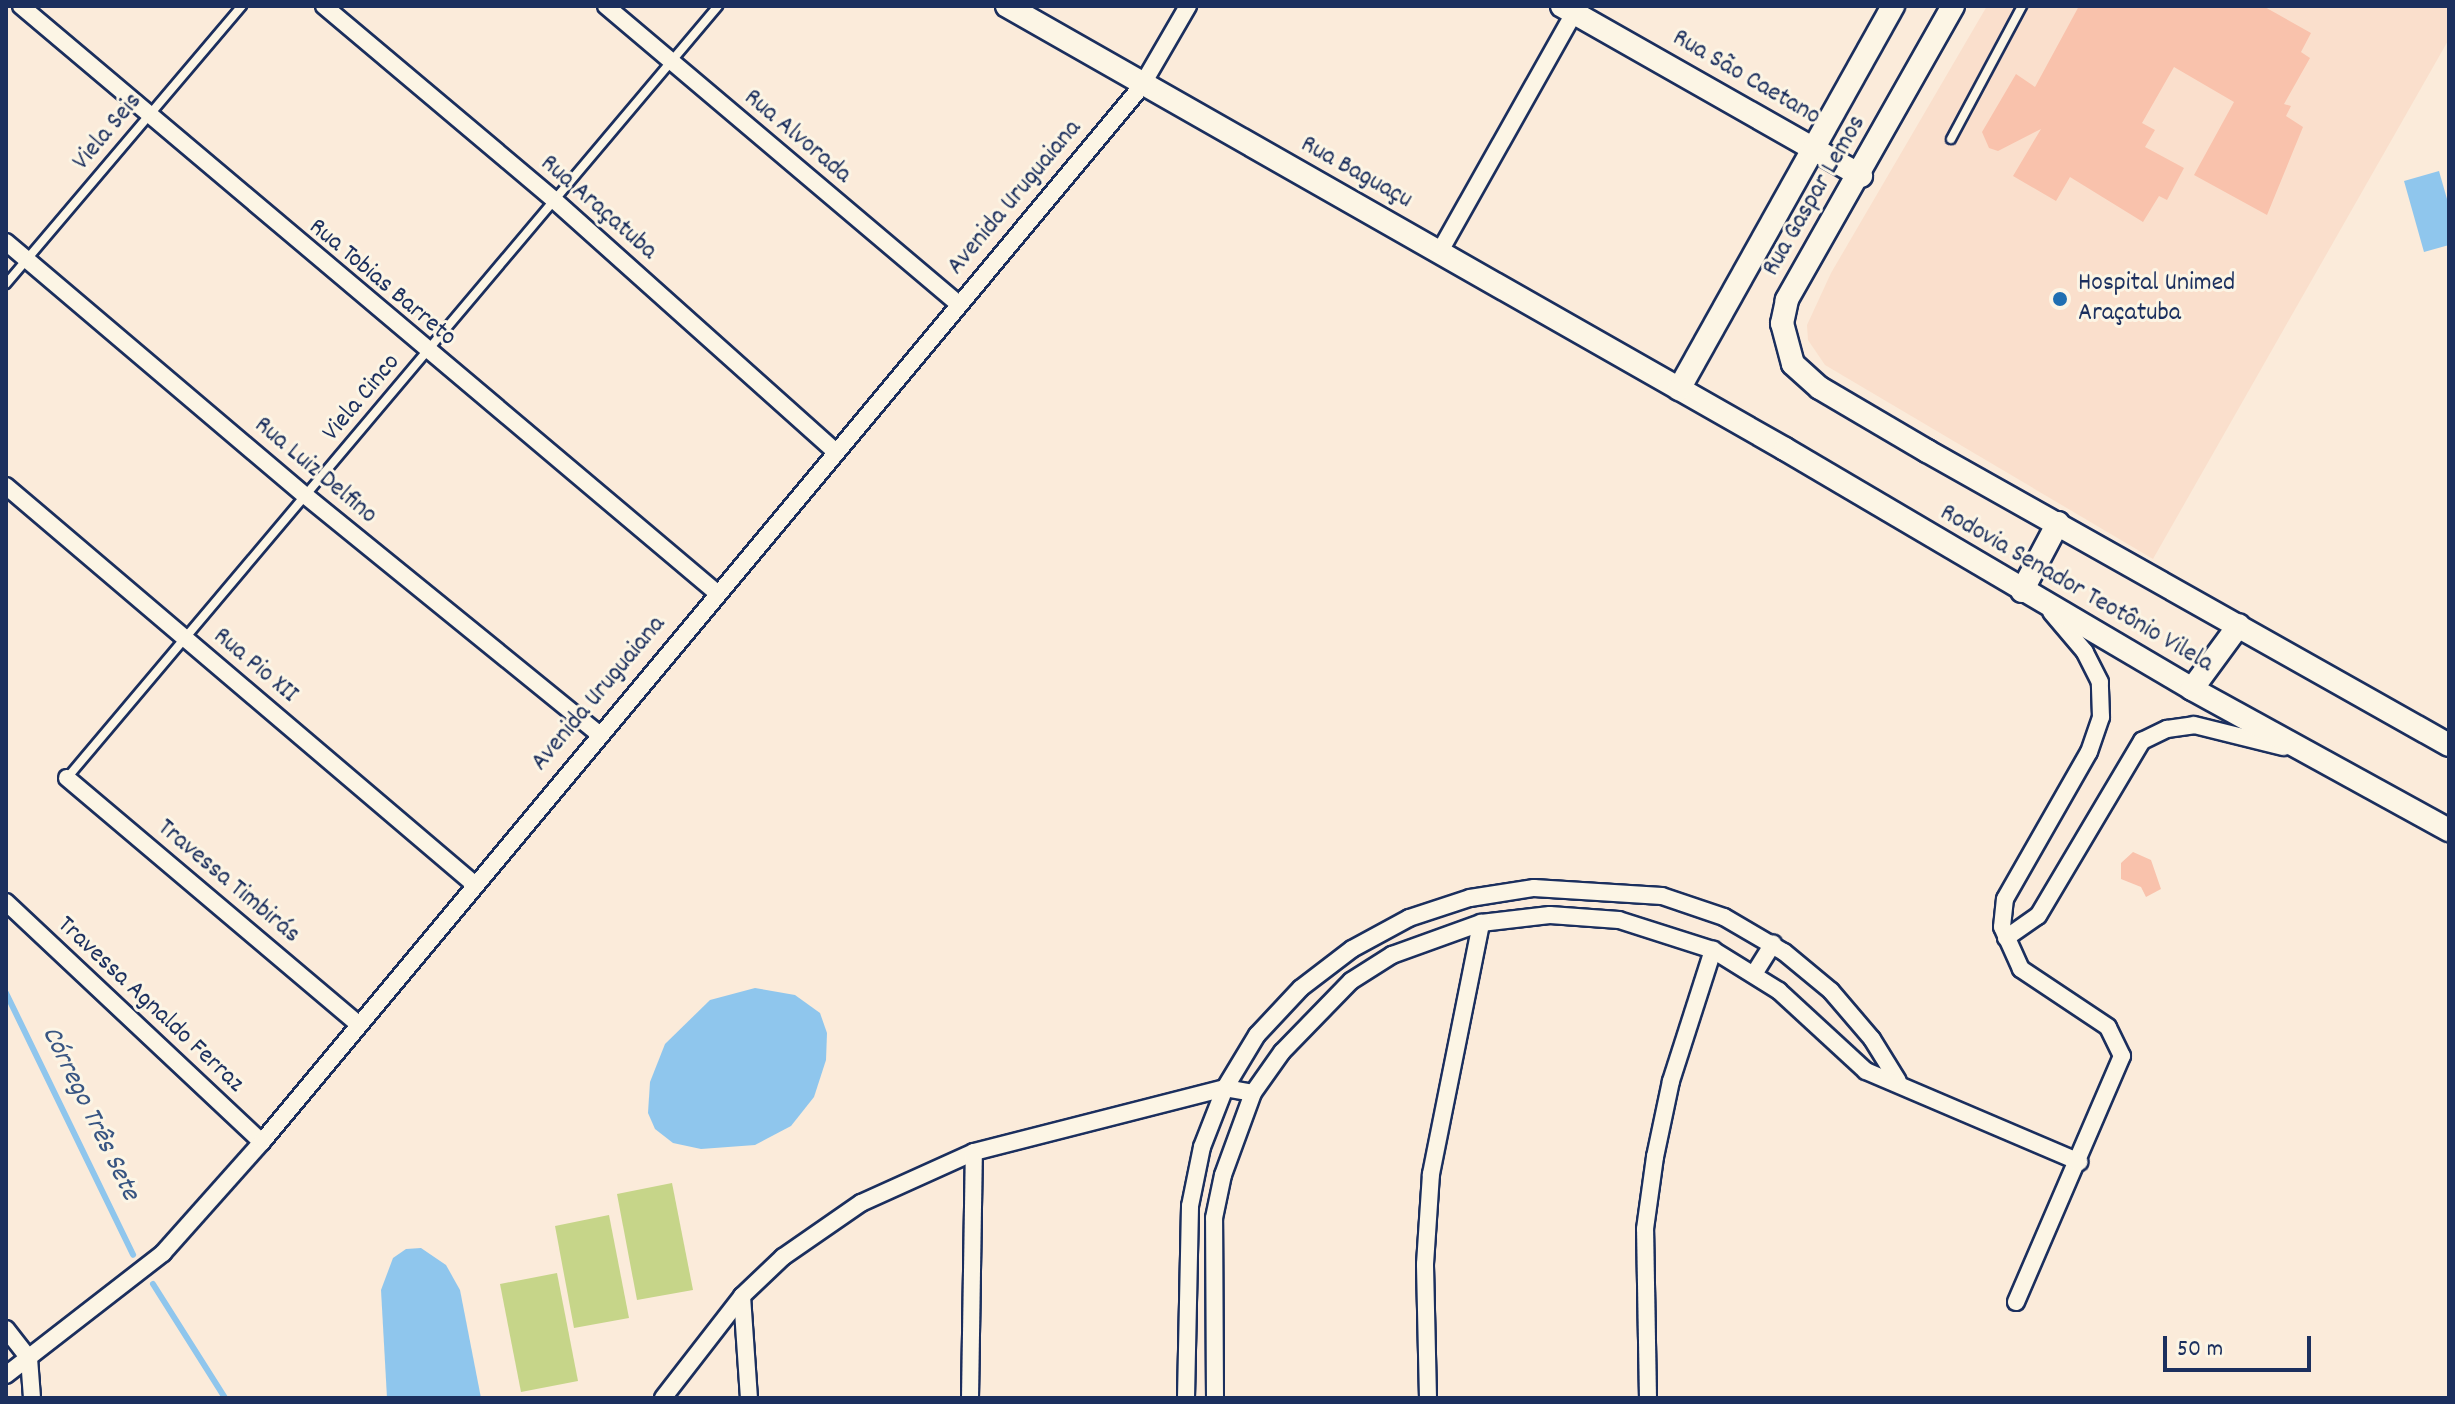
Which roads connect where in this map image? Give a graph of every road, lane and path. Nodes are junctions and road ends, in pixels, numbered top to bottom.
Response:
1 (21, 6) edge
2 (242, 6) edge
3 (324, 6) edge
4 (606, 6) edge
5 (718, 6) edge
6 (1007, 6) edge
7 (1188, 6) edge
8 (1893, 6) edge
9 (1953, 6) edge
10 (2022, 6) edge
11 (1568, 10) edge
12 (671, 62) junction
13 (1141, 87) junction
14 (148, 116) junction
15 (1951, 139) dead end
16 (1816, 150) junction
17 (1861, 176) junction
18 (553, 199) junction
19 (6, 242) edge
20 (1440, 251) junction
21 (27, 260) junction
22 (6, 284) edge
23 (958, 303) junction
24 (426, 353) junction
25 (1679, 389) junction
26 (835, 451) junction
27 (1927, 451) joint
28 (6, 486) edge
29 (306, 496) junction
30 (2058, 523) junction
31 (2022, 591) junction
32 (716, 592) junction
33 (2045, 605) junction
34 (2239, 625) junction
35 (185, 639) junction
36 (2192, 689) junction
37 (598, 733) junction
38 (2449, 745) edge
39 (2316, 757) junction
40 (67, 778) joint
41 (2449, 830) edge
42 (473, 883) junction
43 (1550, 888) junction
44 (6, 902) edge
45 (1550, 915) junction
46 (1481, 923) junction
47 (2006, 938) junction
48 (1773, 944) junction
49 (1713, 950) junction
50 (1754, 974) junction
51 (358, 1024) junction
52 (1898, 1081) junction
53 (1225, 1088) junction
54 (1253, 1093) junction
55 (262, 1142) junction
56 (974, 1152) junction
57 (2079, 1162) junction
58 (742, 1296) junction
59 (2016, 1302) dead end
60 (6, 1329) edge
61 (29, 1358) junction
62 (6, 1375) edge
63 (32, 1398) edge
64 (663, 1398) edge
65 (749, 1398) edge
66 (970, 1398) edge
67 (1186, 1398) edge
68 (1215, 1398) edge
69 (1428, 1398) edge
70 (1648, 1398) edge

1 - 14 street, Rua Tobias Barreto
2 - 14 lane, Viela Seis
3 - 18 street, Rua Araçatuba
4 - 12 street, Rua Alvorada
5 - 12 lane, Viela Cinco
6 - 13 main road, Rua Baguaçu
7 - 13 street, Avenida Uruguaiana
8 - 16 main road, Rua Gaspar Lemos
9 - 17 main road, Rua Gaspar Lemos
10 - 15 lane
11 - 16 main road, Rua São Caetano
11 - 20 street
12 - 18 lane, Viela Cinco
12 - 23 street, Rua Alvorada
13 - 20 main road, Rua Baguaçu
13 - 23 street, Avenida Uruguaiana
14 - 21 lane, Viela Seis
14 - 24 street, Rua Tobias Barreto
16 - 17 main road, Rua São Caetano
16 - 25 main road, Rua Gaspar Lemos
17 - 27 main road, Rua Gaspar Lemos
18 - 24 lane, Viela Cinco
18 - 26 street, Rua Araçatuba
19 - 21 street, Rua Luiz Delfino
20 - 25 main road, Rua Baguaçu
21 - 22 lane, Viela Seis
21 - 29 street, Rua Luiz Delfino
23 - 26 street, Avenida Uruguaiana
24 - 29 lane, Viela Cinco
24 - 32 street, Rua Tobias Barreto
25 - 31 main road, Rodovia Senador Teotônio Vilela
26 - 32 street, Avenida Uruguaiana
27 - 30 main road, Rodovia Senador Teotônio Vilela
28 - 35 street, Rua Pio XII
29 - 35 lane, Viela Cinco
29 - 37 street, Rua Luiz Delfino
30 - 31 main road
30 - 34 main road, Rodovia Senador Teotônio Vilela
31 - 33 main road, Rodovia Senador Teotônio Vilela
32 - 37 street, Avenida Uruguaiana
33 - 36 main road, Rodovia Senador Teotônio Vilela
33 - 47 street
34 - 36 main road
34 - 38 main road, Rodovia Senador Teotônio Vilela
35 - 40 lane, Viela Cinco
35 - 42 street, Rua Pio XII
36 - 39 main road, Rodovia Senador Teotônio Vilela
37 - 42 street, Avenida Uruguaiana
39 - 41 main road, Rodovia Senador Teotônio Vilela
39 - 47 street
40 - 51 street, Travessa Timbirás
42 - 51 street, Avenida Uruguaiana
43 - 45 street
43 - 48 street
43 - 53 street
44 - 55 street, Travessa Agnaldo Ferraz
45 - 46 street
45 - 49 street
46 - 54 street
46 - 69 street
47 - 57 street
48 - 50 street
48 - 52 street
49 - 50 street
49 - 70 street
50 - 52 street
51 - 55 street, Avenida Uruguaiana
52 - 57 street
53 - 54 street
53 - 56 street
53 - 67 street
54 - 68 street
55 - 61 street, Avenida Uruguaiana
56 - 58 street
56 - 66 street
57 - 59 street
58 - 64 street
58 - 65 street
60 - 61 street
61 - 62 street, Avenida Uruguaiana
61 - 63 street

